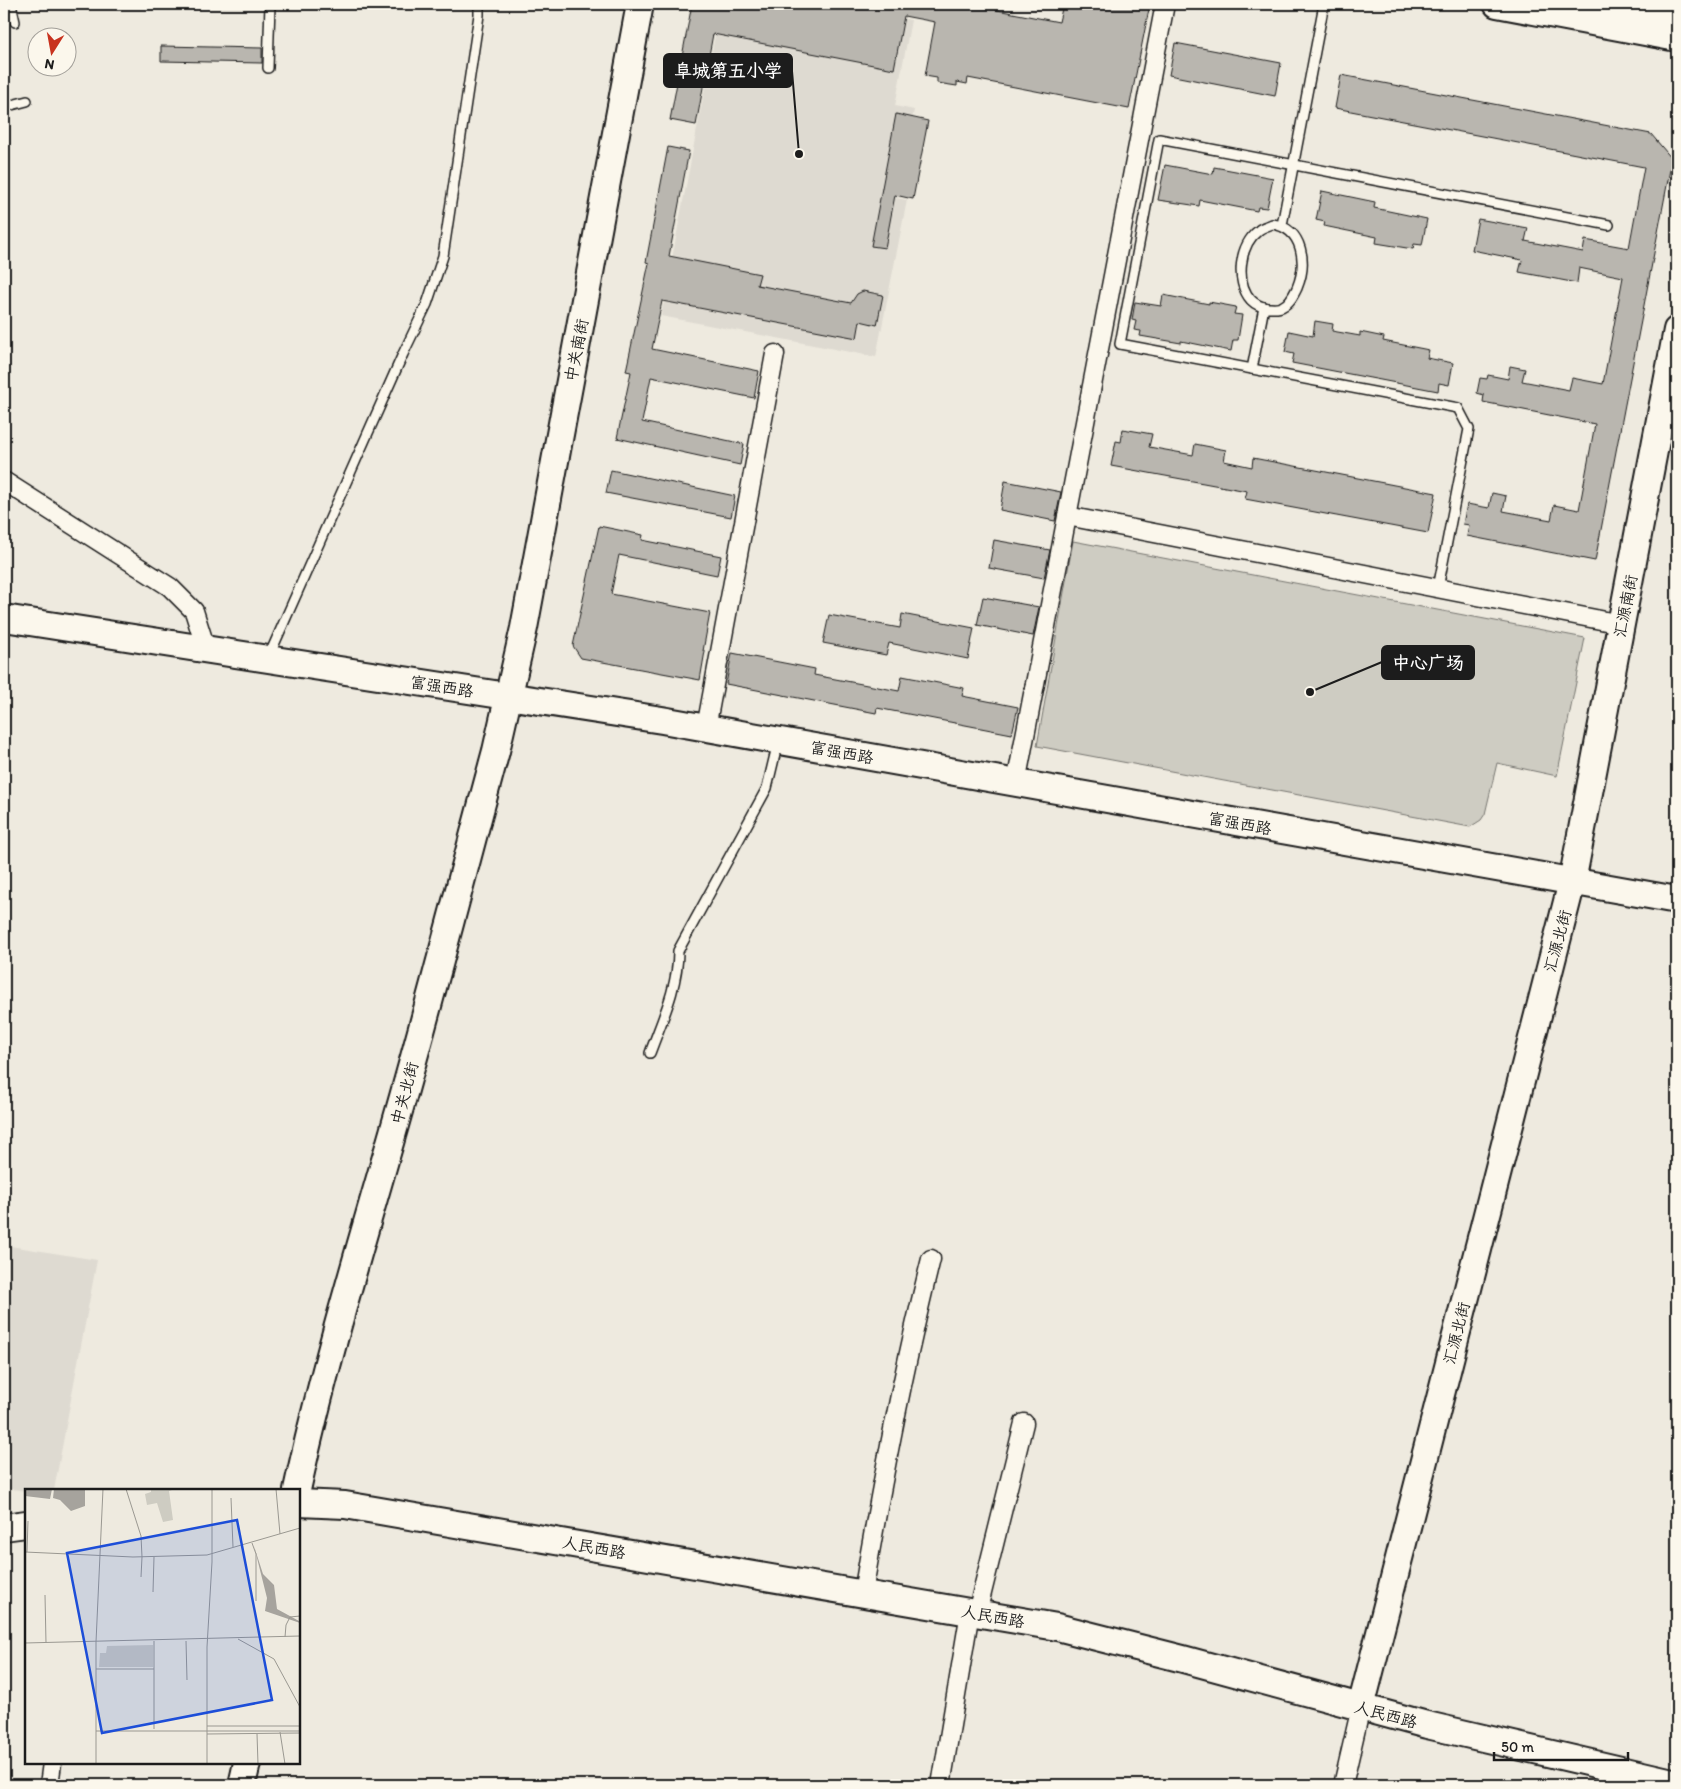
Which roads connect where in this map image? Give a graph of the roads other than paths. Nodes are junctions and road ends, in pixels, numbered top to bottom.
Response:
1 (11, 4) edge
2 (270, 4) edge
3 (479, 4) edge
4 (640, 4) edge
5 (1165, 4) edge
6 (1324, 4) edge
7 (1497, 4) edge
8 (1601, 4) edge
9 (1677, 18) edge
10 (14, 22) dead end
11 (1677, 38) edge
12 (268, 68) dead end
13 (27, 101) dead end
14 (4, 108) edge
15 (1294, 165) junction
16 (1282, 225) junction
17 (1609, 225) dead end
18 (1264, 307) junction
19 (1677, 330) edge
20 (775, 354) dead end
21 (1252, 369) junction
22 (4, 481) edge
23 (1067, 516) junction
24 (1438, 588) junction
25 (4, 618) edge
26 (1621, 624) junction
27 (206, 649) junction
28 (268, 658) junction
29 (509, 696) junction
30 (706, 728) junction
31 (779, 741) junction
32 (1016, 783) junction
33 (1572, 882) junction
34 (1677, 900) edge
35 (650, 1053) dead end
36 (931, 1259) dead end
37 (1024, 1423) dead end
38 (298, 1489) edge
39 (300, 1503) edge
40 (25, 1524) edge
41 (4, 1527) edge
42 (863, 1593) junction
43 (974, 1613) junction
44 (1361, 1707) junction
45 (52, 1764) edge
46 (247, 1764) edge
47 (1677, 1783) edge
48 (49, 1785) edge
49 (242, 1785) edge
50 (941, 1785) edge
51 (1343, 1785) edge

1 - 10 lane
2 - 12 lane
3 - 28 lane
4 - 29 street, 中关南街
5 - 23 street
6 - 15 lane
7 - 11 street
8 - 9 street
13 - 14 lane
15 - 16 lane
15 - 17 lane
15 - 21 lane
16 - 18 lane
16 - 18 lane
18 - 21 lane
19 - 26 street, 汇源南街
20 - 30 street
21 - 24 lane
22 - 27 street
23 - 24 street
23 - 32 street
24 - 26 street
25 - 27 street, 富强西路
26 - 33 street, 汇源南街
27 - 28 street, 富强西路
28 - 29 street, 富强西路
29 - 30 street, 富强西路
29 - 38 street, 中关北街
30 - 31 street, 富强西路
31 - 32 street, 富强西路
31 - 35 lane
32 - 33 street, 富强西路
33 - 34 street, 富强西路
33 - 44 street, 汇源北街
36 - 42 street
37 - 43 street
39 - 42 street, 人民西路
40 - 41 street
42 - 43 street, 人民西路
43 - 44 street, 人民西路
43 - 50 street
44 - 47 street, 人民西路
44 - 51 street, 汇源北街
45 - 48 street
46 - 49 street

